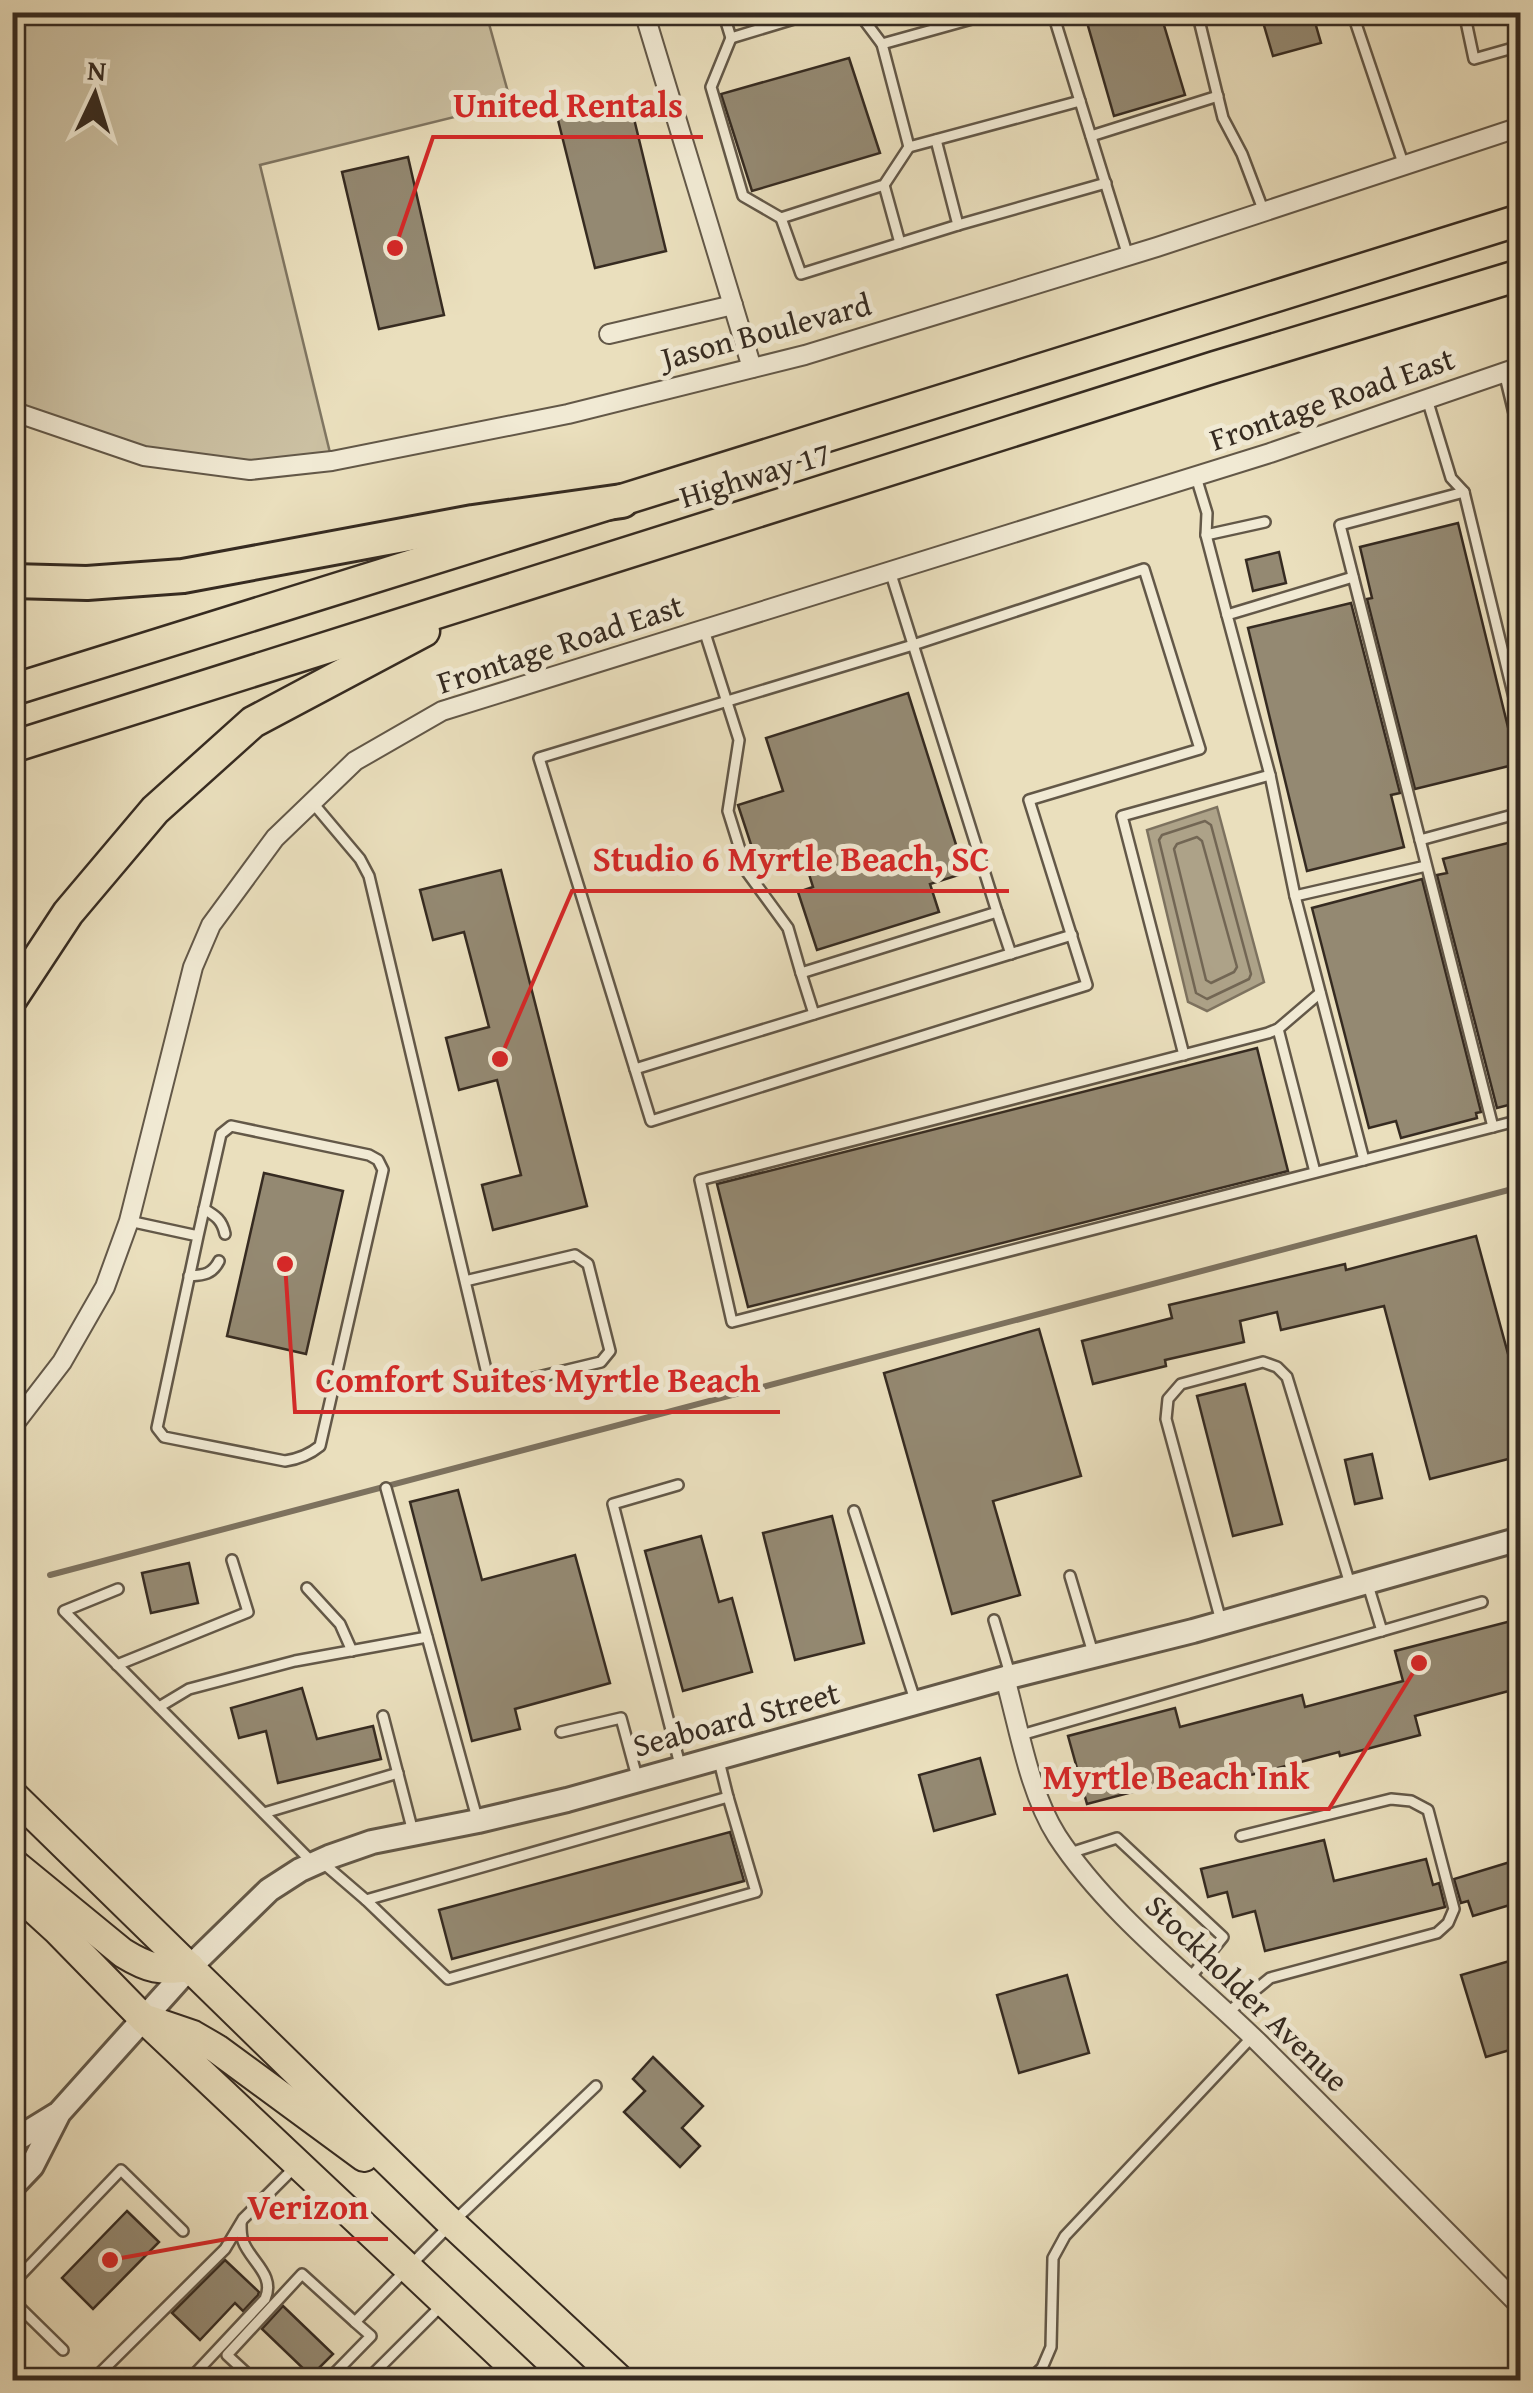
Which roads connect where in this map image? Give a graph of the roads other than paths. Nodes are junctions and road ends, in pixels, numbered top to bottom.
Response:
1 (644, 12) edge
2 (723, 12) edge
3 (817, 12) edge
4 (858, 12) edge
5 (997, 12) edge
6 (1048, 12) edge
7 (1197, 12) edge
8 (1352, 12) edge
9 (1464, 12) edge
10 (731, 38) junction
11 (882, 44) junction
12 (1520, 46) edge
13 (1218, 96) junction
14 (1080, 101) junction
15 (1520, 127) edge
16 (1091, 136) junction
17 (936, 140) junction
18 (909, 147) junction
19 (1404, 166) junction
20 (1106, 183) junction
21 (884, 186) junction
22 (1264, 212) junction
23 (781, 218) junction
24 (1520, 220) edge
25 (958, 225) junction
26 (900, 243) junction
27 (1128, 256) junction
28 (1520, 274) edge
29 (733, 305) junction
30 (609, 334) dead end
31 (752, 368) junction
32 (1512, 369) edge
33 (1426, 399) junction
34 (12, 411) edge
35 (1520, 438) edge
36 (1195, 476) junction
37 (1464, 492) junction
38 (622, 501) junction
39 (1265, 522) dead end
40 (1206, 535) junction
41 (890, 571) junction
42 (1353, 577) junction
43 (12, 581) edge
44 (488, 596) junction
45 (1228, 615) junction
46 (704, 630) junction
47 (914, 645) junction
48 (12, 690) edge
49 (728, 702) junction
50 (1520, 722) edge
51 (12, 747) edge
52 (1270, 775) junction
53 (312, 802) junction
54 (1520, 813) edge
55 (1420, 840) junction
56 (1426, 866) junction
57 (1295, 896) junction
58 (997, 912) junction
59 (1072, 935) junction
60 (1011, 954) junction
61 (801, 973) junction
62 (1320, 993) junction
63 (12, 998) edge
64 (814, 1014) junction
65 (1278, 1029) junction
66 (1184, 1055) junction
67 (635, 1069) junction
68 (1520, 1120) edge
69 (1493, 1126) junction
70 (1364, 1160) junction
71 (1315, 1172) junction
72 (204, 1209) junction
73 (130, 1221) junction
74 (225, 1234) dead end
75 (198, 1236) junction
76 (219, 1262) dead end
77 (189, 1276) junction
78 (465, 1281) junction
79 (16, 1416) edge
80 (678, 1485) dead end
81 (386, 1488) dead end
82 (854, 1511) dead end
83 (1520, 1538) edge
84 (232, 1560) dead end
85 (1070, 1576) dead end
86 (1359, 1584) junction
87 (118, 1588) dead end
88 (307, 1588) dead end
89 (1482, 1602) dead end
90 (994, 1620) dead end
91 (1222, 1624) junction
92 (1382, 1631) junction
93 (427, 1637) junction
94 (352, 1651) junction
95 (1094, 1656) junction
96 (117, 1664) junction
97 (1008, 1677) junction
98 (916, 1703) junction
99 (159, 1707) junction
100 (383, 1716) dead end
101 (561, 1732) dead end
102 (1021, 1735) junction
103 (718, 1758) junction
104 (681, 1768) junction
105 (398, 1773) junction
106 (638, 1780) junction
107 (12, 1794) edge
108 (728, 1797) junction
109 (264, 1813) junction
110 (478, 1821) junction
111 (413, 1834) junction
112 (1241, 1836) dead end
113 (1070, 1853) junction
114 (12, 1862) edge
115 (317, 1863) junction
116 (12, 1889) edge
117 (366, 1900) junction
118 (190, 1968) junction
119 (1190, 1978) junction
120 (1227, 2013) junction
121 (143, 2018) junction
122 (1252, 2036) junction
123 (596, 2086) dead end
124 (59, 2113) junction
125 (12, 2142) edge
126 (298, 2164) junction
127 (12, 2186) edge
128 (449, 2220) junction
129 (241, 2221) junction
130 (183, 2231) dead end
131 (407, 2268) junction
132 (12, 2284) edge
133 (12, 2300) edge
134 (444, 2302) junction
135 (1520, 2306) edge
136 (355, 2322) junction
137 (63, 2350) dead end
138 (375, 2378) edge
139 (96, 2380) edge
140 (189, 2380) edge
141 (254, 2380) edge
142 (328, 2380) edge
143 (527, 2380) edge
144 (620, 2380) edge
145 (1030, 2380) edge

1 - 29 street
2 - 10 lane
3 - 10 lane
4 - 11 lane
5 - 11 lane
6 - 14 lane
7 - 13 lane
8 - 19 lane
9 - 12 lane
10 - 23 lane
11 - 18 lane
13 - 16 lane
13 - 22 lane
14 - 16 lane
14 - 17 lane
15 - 19 street, Jason Boulevard
16 - 20 lane
17 - 18 lane
17 - 25 lane
18 - 21 lane
19 - 22 street, Jason Boulevard
20 - 25 lane
20 - 27 lane
21 - 23 lane
21 - 26 lane
22 - 27 street, Jason Boulevard
23 - 26 lane
24 - 38 highway, Highway 17
25 - 26 lane
27 - 31 street, Jason Boulevard
28 - 44 highway, Highway 17
29 - 30 street
29 - 31 street
31 - 34 street, Jason Boulevard
32 - 33 street, Frontage Road East
32 - 35 lane
33 - 36 street, Frontage Road East
33 - 37 lane
36 - 40 lane
36 - 41 street, Frontage Road East
37 - 42 lane
37 - 50 lane
38 - 43 highway
38 - 48 highway, Highway 17
39 - 40 lane
40 - 45 lane
41 - 46 street, Frontage Road East
41 - 47 lane
42 - 45 lane
42 - 55 lane
44 - 51 highway, Highway 17
44 - 63 highway
45 - 52 lane
46 - 49 lane
46 - 53 street, Frontage Road East
47 - 49 lane
47 - 58 lane
47 - 59 lane
49 - 61 lane
49 - 67 lane
52 - 57 lane
52 - 66 lane
53 - 73 street, Frontage Road East
53 - 78 lane
54 - 55 lane
55 - 56 lane
56 - 57 lane
56 - 69 lane
57 - 62 lane
58 - 60 lane
58 - 61 lane
59 - 60 lane
59 - 67 lane
60 - 64 lane
61 - 64 lane
62 - 65 lane
62 - 70 lane
64 - 67 lane
65 - 66 lane
65 - 71 lane
66 - 71 lane
68 - 69 lane
69 - 70 lane
70 - 71 lane
72 - 74 lane
72 - 75 lane
72 - 77 lane
73 - 75 lane
73 - 79 street, Frontage Road East
75 - 77 lane
76 - 77 lane
78 - 78 lane
80 - 104 lane
81 - 93 lane
82 - 98 lane
83 - 86 street, Seaboard Street
84 - 96 lane
85 - 95 lane
86 - 91 street, Seaboard Street
86 - 91 lane
86 - 92 lane
87 - 96 lane
88 - 94 lane
89 - 92 lane
90 - 97 lane
91 - 95 street, Seaboard Street
92 - 102 lane
93 - 94 lane
93 - 110 lane
94 - 99 lane
95 - 97 street, Seaboard Street
96 - 99 lane
97 - 98 street, Seaboard Street
97 - 102 street, Stockholder Avenue
98 - 103 street, Seaboard Street
99 - 109 lane
100 - 105 lane
101 - 106 lane
102 - 113 street, Stockholder Avenue
103 - 104 street, Seaboard Street
103 - 108 lane
104 - 106 street, Seaboard Street
105 - 109 lane
105 - 111 lane
106 - 110 street, Seaboard Street
107 - 118 main road
108 - 117 lane
108 - 117 lane
109 - 115 lane
110 - 111 street, Seaboard Street
111 - 115 street, Seaboard Street
112 - 120 lane
113 - 119 street, Stockholder Avenue
113 - 119 lane
114 - 118 main road
115 - 117 lane
115 - 118 street, Seaboard Street
116 - 121 main road
118 - 121 street, Seaboard Street
118 - 128 main road
119 - 120 street, Stockholder Avenue
120 - 122 street, Stockholder Avenue
121 - 124 street, Seaboard Street
121 - 126 main road
121 - 128 main road
122 - 135 street, Stockholder Avenue
122 - 145 lane
123 - 128 lane
124 - 125 street, Seaboard Street
124 - 127 street, Seaboard Street
126 - 129 lane
126 - 131 main road
128 - 131 lane
128 - 144 main road
129 - 139 lane
129 - 140 lane
130 - 132 lane
131 - 134 main road
131 - 136 lane
133 - 137 lane
134 - 138 lane
134 - 143 main road
136 - 141 lane
136 - 142 lane

